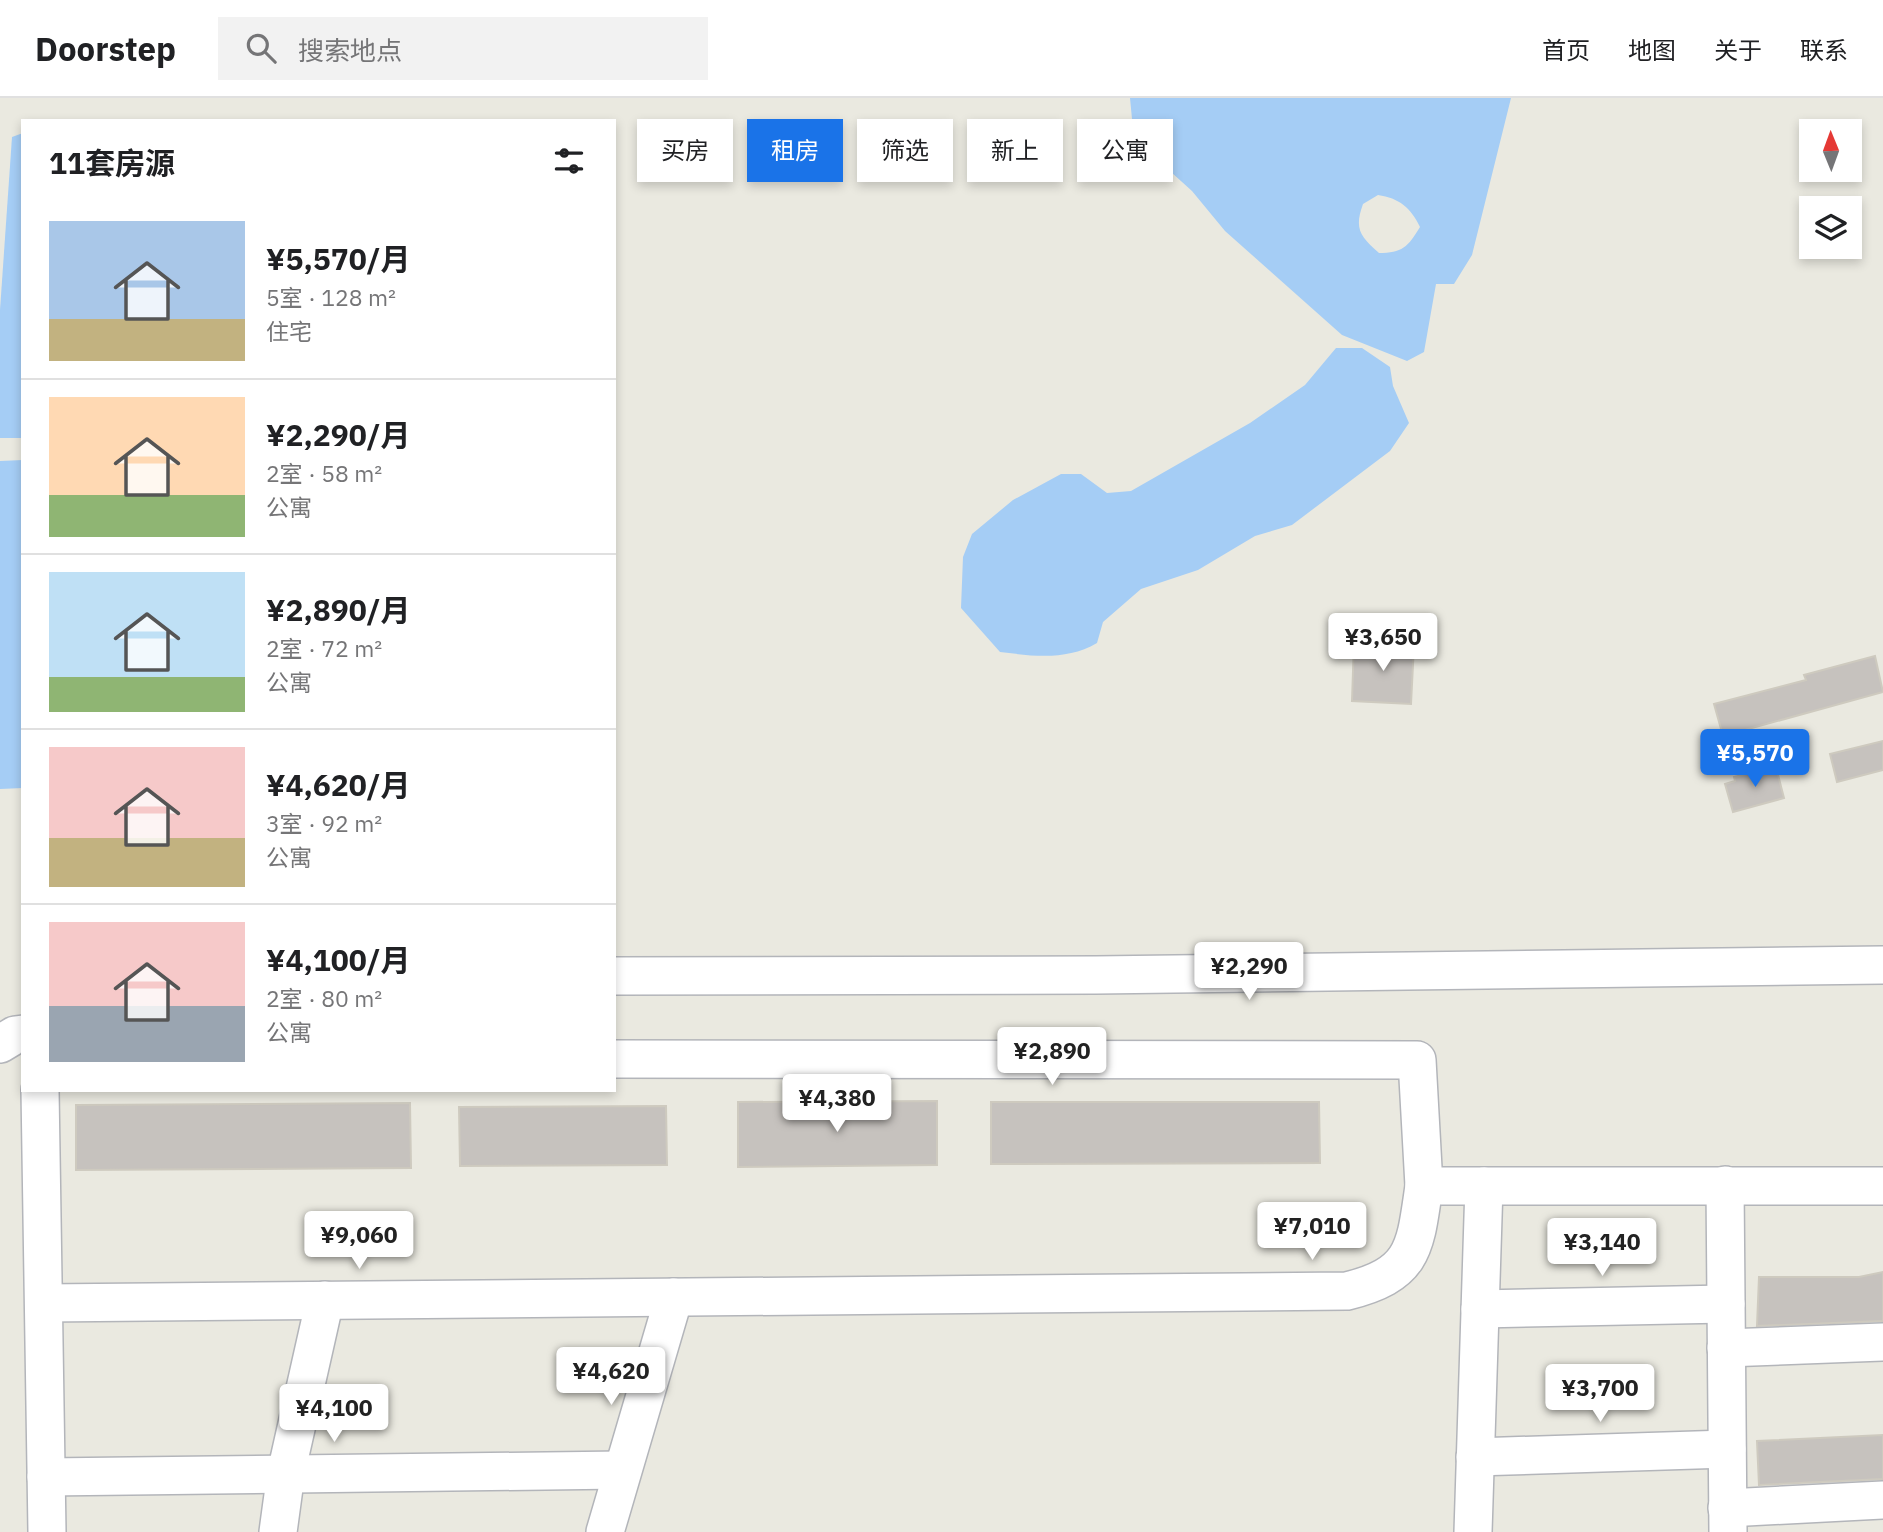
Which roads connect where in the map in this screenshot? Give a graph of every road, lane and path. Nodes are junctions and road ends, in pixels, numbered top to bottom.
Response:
1 (1883, 965) edge
2 (616, 976) edge
3 (21, 1034) edge
4 (0, 1044) edge
5 (616, 1059) edge
6 (40, 1092) edge
7 (1725, 1185) junction
8 (1424, 1186) junction
9 (1484, 1186) junction
10 (1883, 1186) edge
11 (674, 1297) junction
12 (324, 1300) junction
13 (44, 1303) junction
14 (1726, 1304) junction
15 (1480, 1308) junction
16 (1883, 1342) edge
17 (1726, 1348) junction
18 (1727, 1449) junction
19 (1475, 1457) junction
20 (622, 1470) junction
21 (286, 1474) junction
22 (46, 1477) junction
23 (1883, 1500) edge
24 (1728, 1520) edge
25 (47, 1532) edge
26 (278, 1532) edge
27 (605, 1532) edge
28 (1473, 1532) edge

1 - 2 street
3 - 4 street
5 - 8 street
6 - 13 street
7 - 9 street
7 - 10 street
7 - 14 street
8 - 9 street
8 - 11 street
9 - 15 street
11 - 12 street
11 - 20 street
12 - 13 street
12 - 21 street
13 - 22 street
14 - 15 street
14 - 17 street
15 - 19 street
16 - 17 street
17 - 18 street
18 - 19 street
18 - 24 street
19 - 28 street
20 - 21 street
20 - 27 street
21 - 22 street
21 - 26 street
22 - 25 street
23 - 24 street

